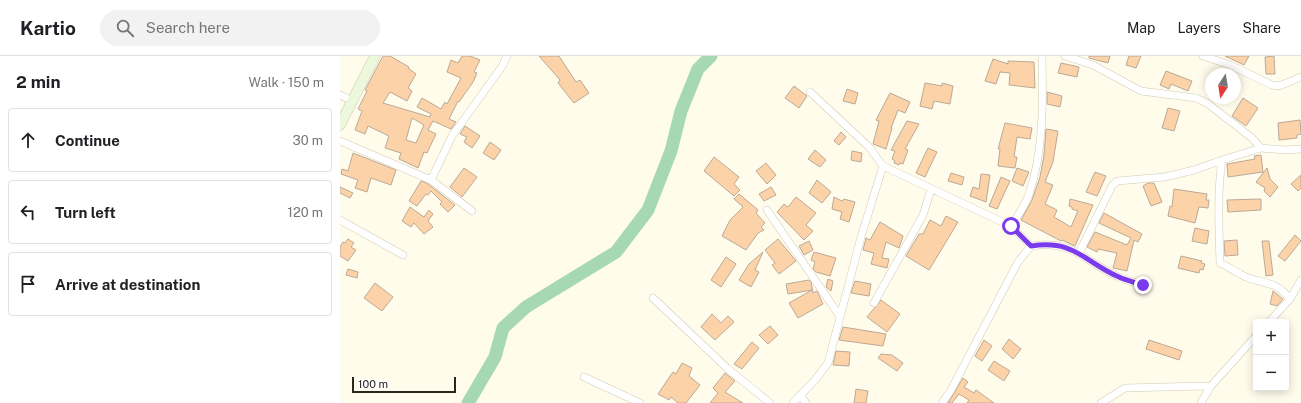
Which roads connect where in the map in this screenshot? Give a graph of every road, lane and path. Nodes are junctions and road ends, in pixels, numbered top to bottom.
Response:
1 (375, 56) edge
2 (507, 56) edge
3 (1042, 56) edge
4 (1065, 56) edge
5 (1203, 56) edge
6 (1301, 77) edge
7 (810, 92) dead end
8 (340, 94) edge
9 (354, 101) junction
10 (340, 126) edge
11 (340, 141) edge
12 (1261, 148) junction
13 (1301, 149) edge
14 (1222, 160) junction
15 (883, 166) junction
16 (431, 180) junction
17 (931, 189) junction
18 (767, 210) dead end
19 (472, 211) dead end
20 (340, 220) edge
21 (1011, 226) junction
22 (1031, 246) junction
23 (1079, 252) junction
24 (403, 255) dead end
25 (1301, 280) edge
26 (1143, 285) dead end
27 (654, 298) dead end
28 (1290, 299) junction
29 (874, 303) dead end
30 (839, 315) junction
31 (1272, 319) edge
32 (1253, 339) edge
33 (584, 377) dead end
34 (1210, 387) junction
35 (800, 395) junction
36 (640, 403) edge
37 (770, 403) edge
38 (794, 403) edge
39 (806, 403) edge
40 (942, 403) edge
41 (1101, 403) edge
42 (1200, 403) edge

1 - 9 street
2 - 16 street
3 - 21 street
4 - 12 street
5 - 6 street
7 - 15 street
8 - 9 street
9 - 10 street
11 - 16 street
12 - 13 street
12 - 14 street
14 - 23 street
14 - 28 street
15 - 17 street
15 - 30 street
16 - 19 street
17 - 21 street
17 - 29 street
18 - 30 street
20 - 24 street
21 - 22 street
22 - 23 street
22 - 40 street
23 - 26 street
25 - 28 street
27 - 37 street
28 - 31 street
30 - 35 street
32 - 34 street
33 - 36 street
34 - 41 street
34 - 42 street
35 - 38 street
35 - 39 street

